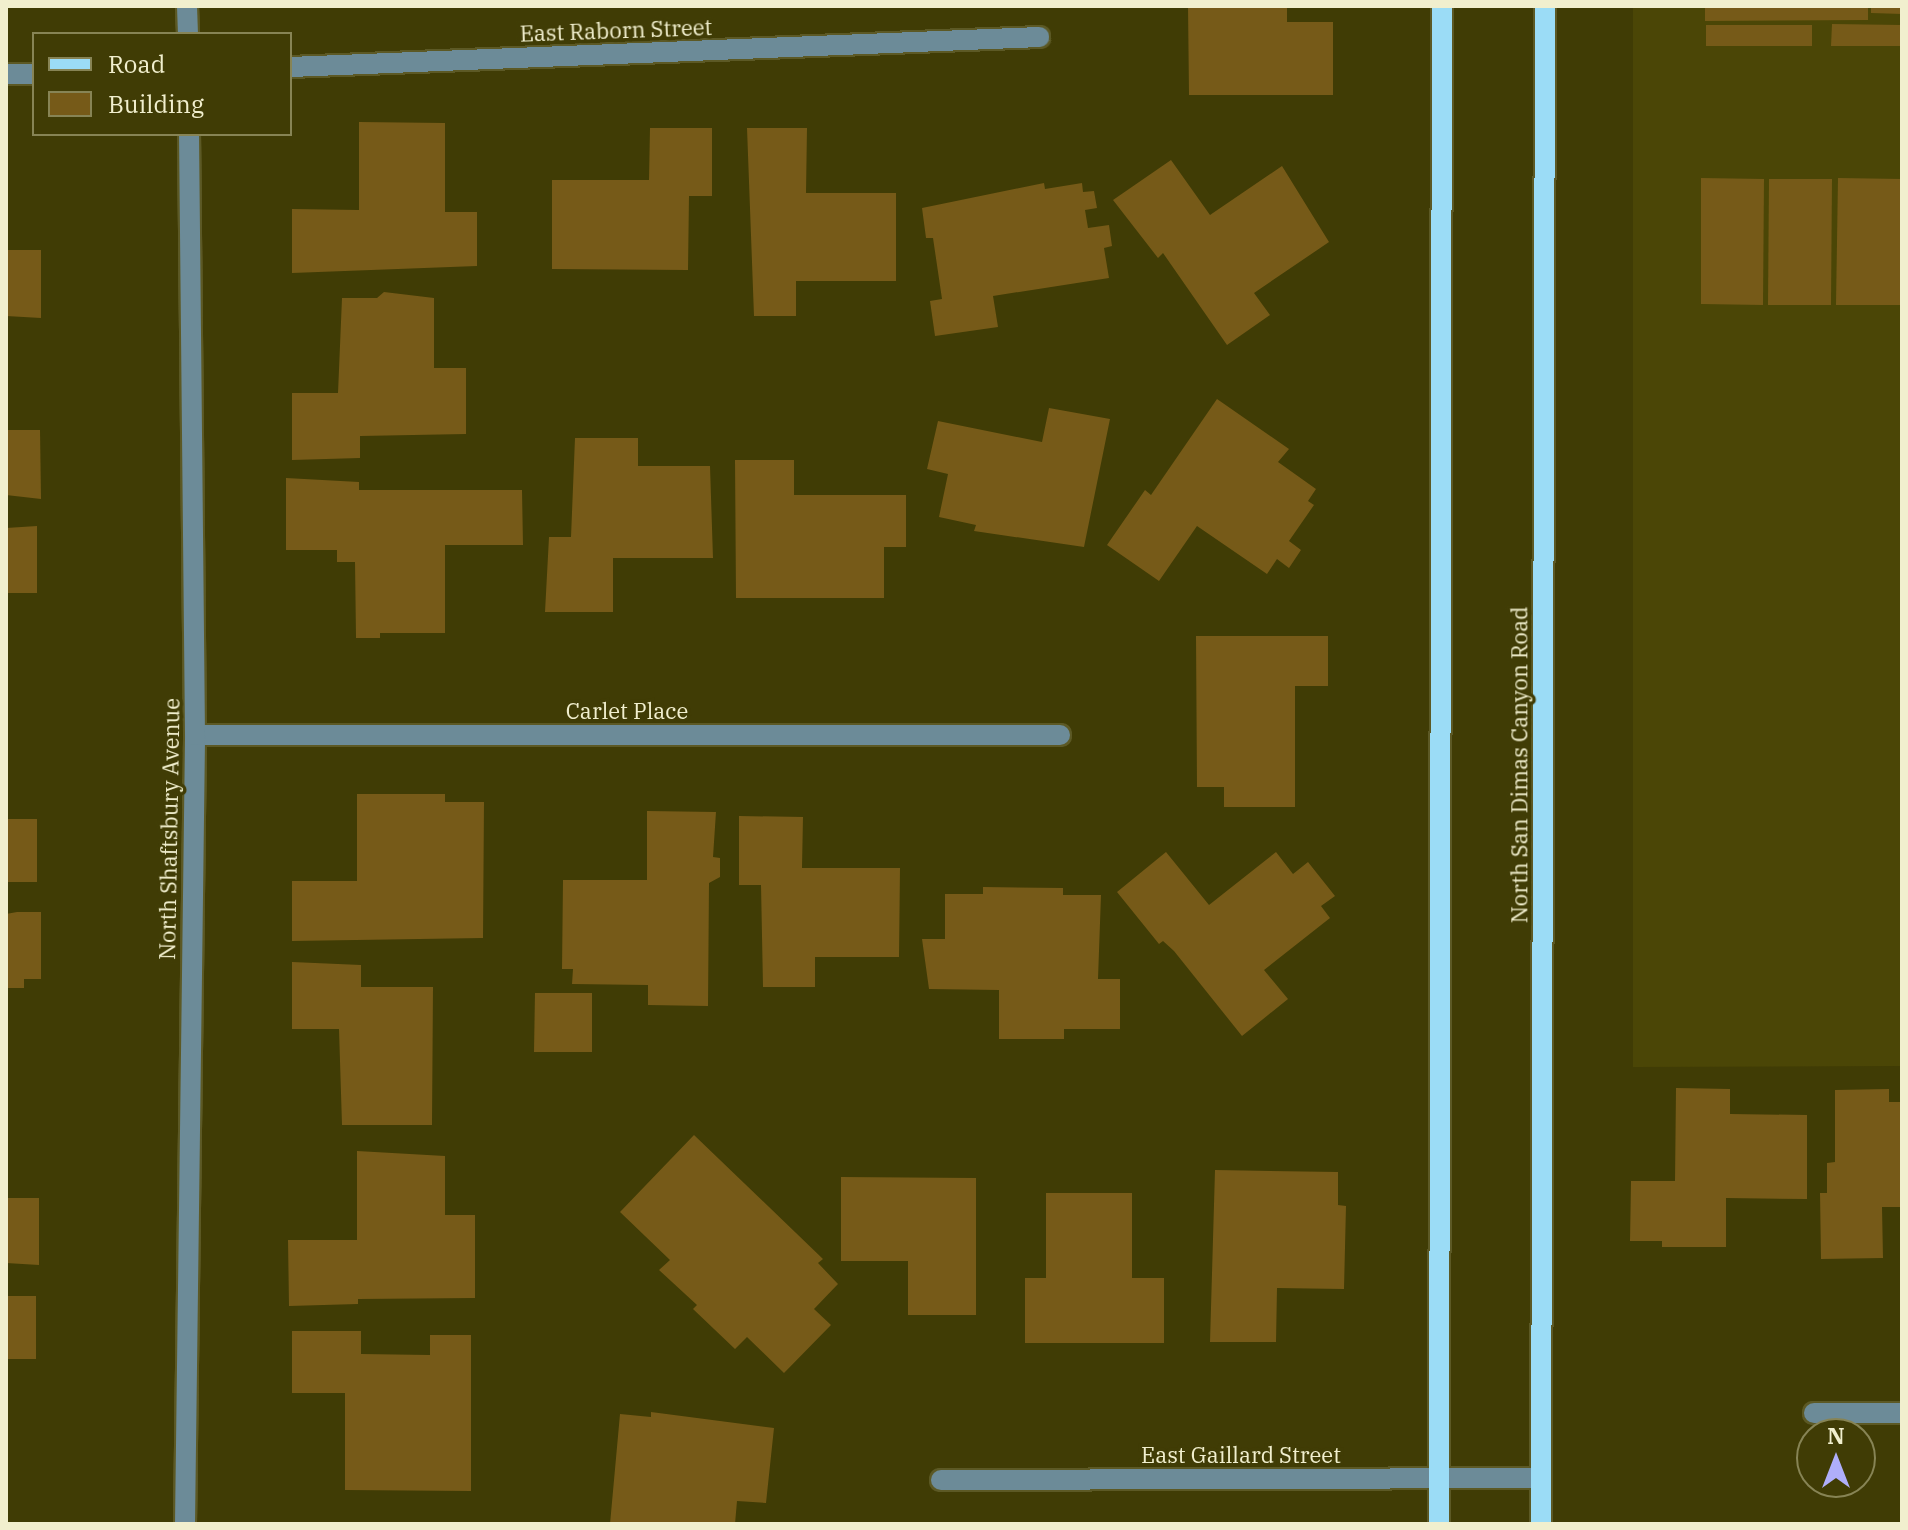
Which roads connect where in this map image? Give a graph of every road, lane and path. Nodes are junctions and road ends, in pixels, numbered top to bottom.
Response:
1 (187, 6) edge
2 (1442, 6) edge
3 (1545, 6) edge
4 (188, 32) edge
5 (1039, 37) dead end
6 (292, 67) edge
7 (6, 74) edge
8 (32, 74) edge
9 (189, 136) edge
10 (195, 735) junction
11 (1060, 735) dead end
12 (1814, 1413) dead end
13 (1902, 1413) edge
14 (1541, 1478) junction
15 (1439, 1479) junction
16 (941, 1480) dead end
17 (185, 1524) edge
18 (1439, 1524) edge
19 (1541, 1524) edge

1 - 4 street
2 - 15 main road
3 - 14 main road, North San Dimas Canyon Road
5 - 6 street, East Raborn Street
7 - 8 street
9 - 10 street, North Shaftsbury Avenue
10 - 11 street, Carlet Place
10 - 17 street, North Shaftsbury Avenue
12 - 13 street
14 - 15 street, East Gaillard Street
14 - 19 main road, North San Dimas Canyon Road
15 - 16 street, East Gaillard Street
15 - 18 main road

